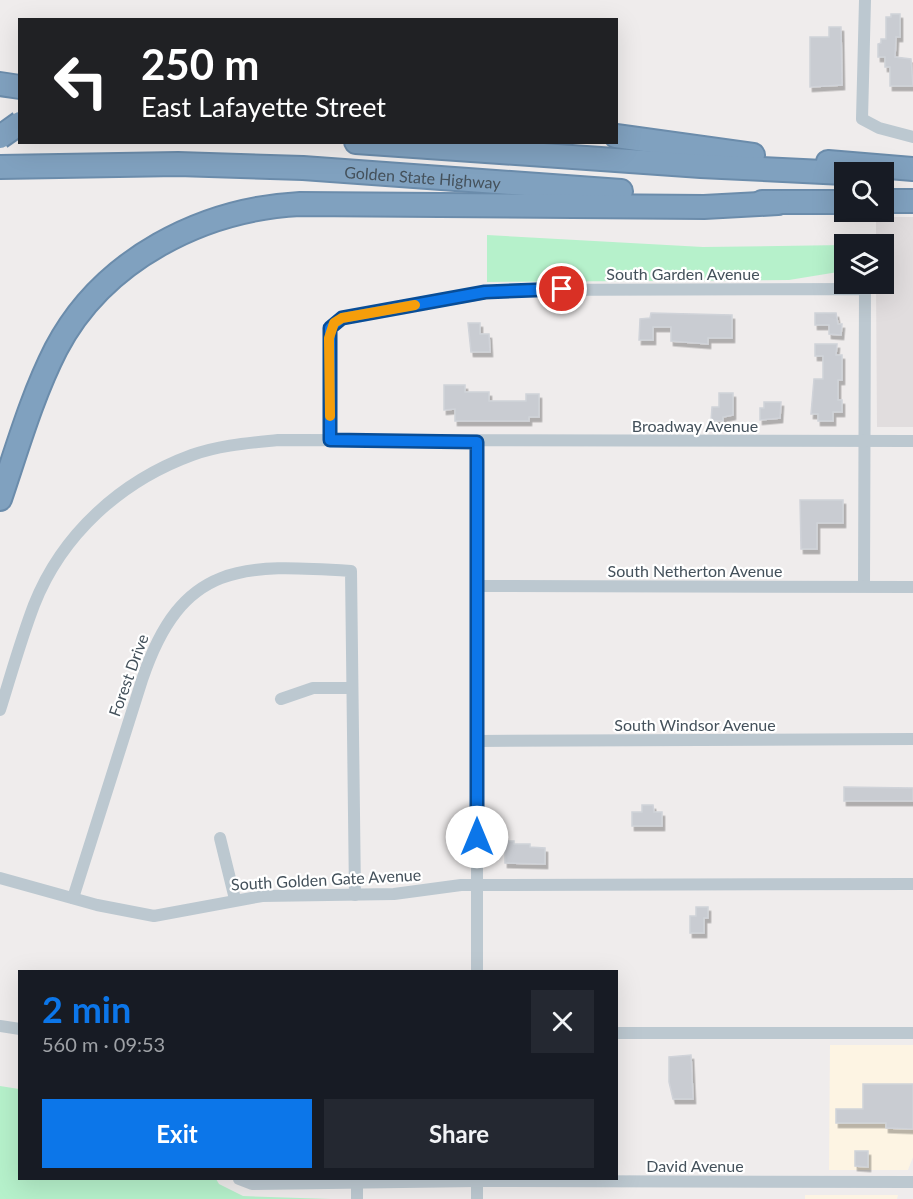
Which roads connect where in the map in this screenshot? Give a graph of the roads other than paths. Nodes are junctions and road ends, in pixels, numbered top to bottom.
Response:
1 (865, 0) edge
2 (0, 84) edge
3 (18, 87) edge
4 (18, 124) edge
5 (18, 135) edge
6 (0, 136) edge
7 (618, 136) edge
8 (913, 137) edge
9 (385, 144) edge
10 (0, 167) edge
11 (913, 169) edge
12 (834, 173) edge
13 (894, 173) edge
14 (913, 174) edge
15 (894, 201) edge
16 (913, 201) edge
17 (834, 202) edge
18 (778, 203) junction
19 (330, 440) junction
20 (863, 441) junction
21 (913, 441) edge
22 (477, 442) junction
23 (0, 498) edge
24 (477, 586) junction
25 (864, 586) junction
26 (913, 587) edge
27 (352, 688) junction
28 (281, 699) dead end
29 (0, 710) edge
30 (913, 740) edge
31 (477, 741) junction
32 (220, 838) dead end
33 (0, 878) edge
34 (913, 884) edge
35 (477, 885) junction
36 (355, 895) junction
37 (73, 898) junction
38 (235, 899) junction
39 (477, 970) edge
40 (0, 1026) edge
41 (18, 1029) edge
42 (618, 1033) edge
43 (913, 1033) edge
44 (241, 1180) edge
45 (477, 1180) edge
46 (357, 1182) junction
47 (913, 1182) edge
48 (357, 1199) edge
49 (477, 1199) edge

1 - 8 street
2 - 3 highway
4 - 6 highway, bridge
5 - 6 highway
7 - 11 highway
9 - 12 highway, Golden State Highway
10 - 18 highway, Golden State Highway
13 - 14 highway
15 - 16 highway
17 - 18 highway, Golden State Highway
18 - 23 highway
19 - 20 street, South Garden Avenue
19 - 22 street, Broadway Avenue
19 - 29 street, Broadway Avenue
20 - 21 street, Broadway Avenue
20 - 22 street, Broadway Avenue
20 - 25 street
22 - 24 street
24 - 25 street, South Netherton Avenue
24 - 31 street
25 - 26 street, South Netherton Avenue
27 - 28 street
27 - 36 street
27 - 37 street, Forest Drive
30 - 31 street, South Windsor Avenue
31 - 35 street
32 - 38 street
33 - 37 street, South Golden Gate Avenue
34 - 35 street, South Golden Gate Avenue
35 - 36 street, South Golden Gate Avenue
35 - 39 street
36 - 38 street, South Golden Gate Avenue
37 - 38 street, South Golden Gate Avenue
40 - 41 street
42 - 43 street
44 - 46 street, David Avenue
45 - 46 street, David Avenue
45 - 47 street, David Avenue
45 - 49 street
46 - 48 street

